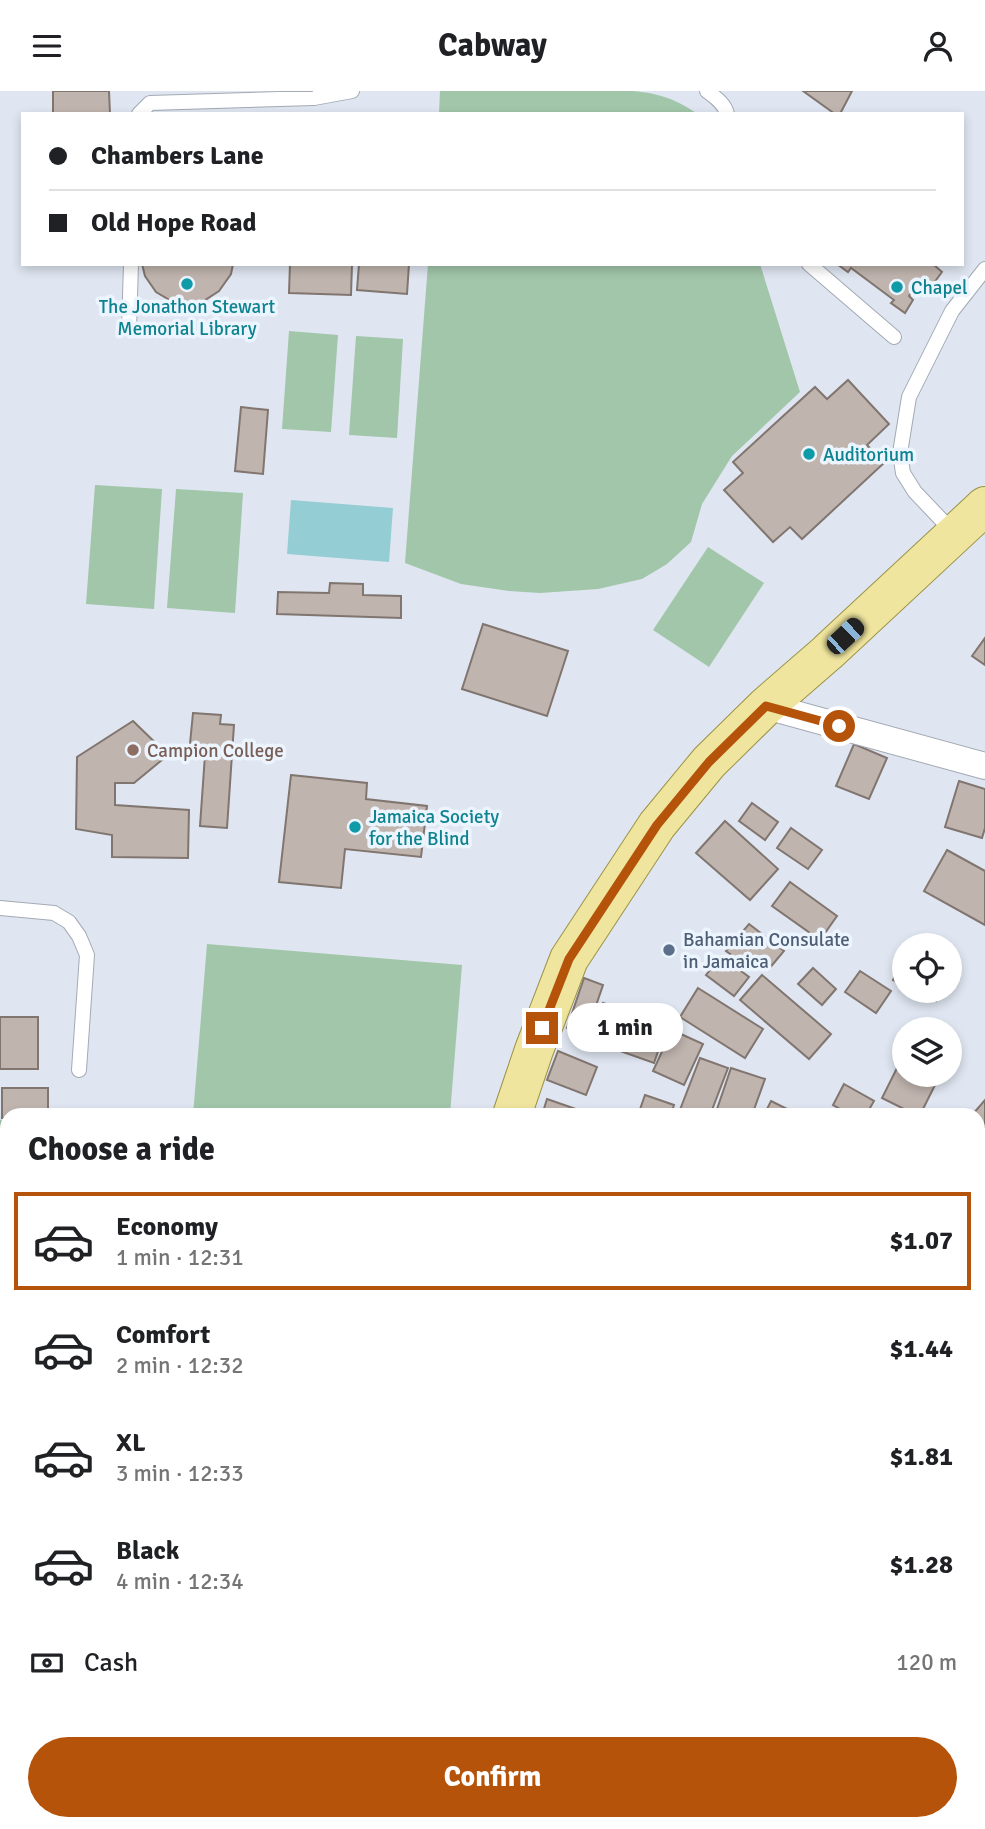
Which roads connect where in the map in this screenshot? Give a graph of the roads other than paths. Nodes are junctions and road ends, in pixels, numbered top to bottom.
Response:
1 (352, 91) edge
2 (707, 91) edge
3 (141, 112) edge
4 (727, 112) edge
5 (131, 266) edge
6 (811, 266) edge
7 (985, 269) edge
8 (130, 329) dead end
9 (894, 337) dead end
10 (985, 506) edge
11 (955, 534) junction
12 (766, 706) junction
13 (985, 766) edge
14 (0, 908) edge
15 (79, 1070) dead end
16 (515, 1108) edge

1 - 3 lane
2 - 4 lane
5 - 8 lane
6 - 9 lane
7 - 11 lane
10 - 11 main road
11 - 12 main road
12 - 13 street
12 - 16 main road
14 - 15 lane

